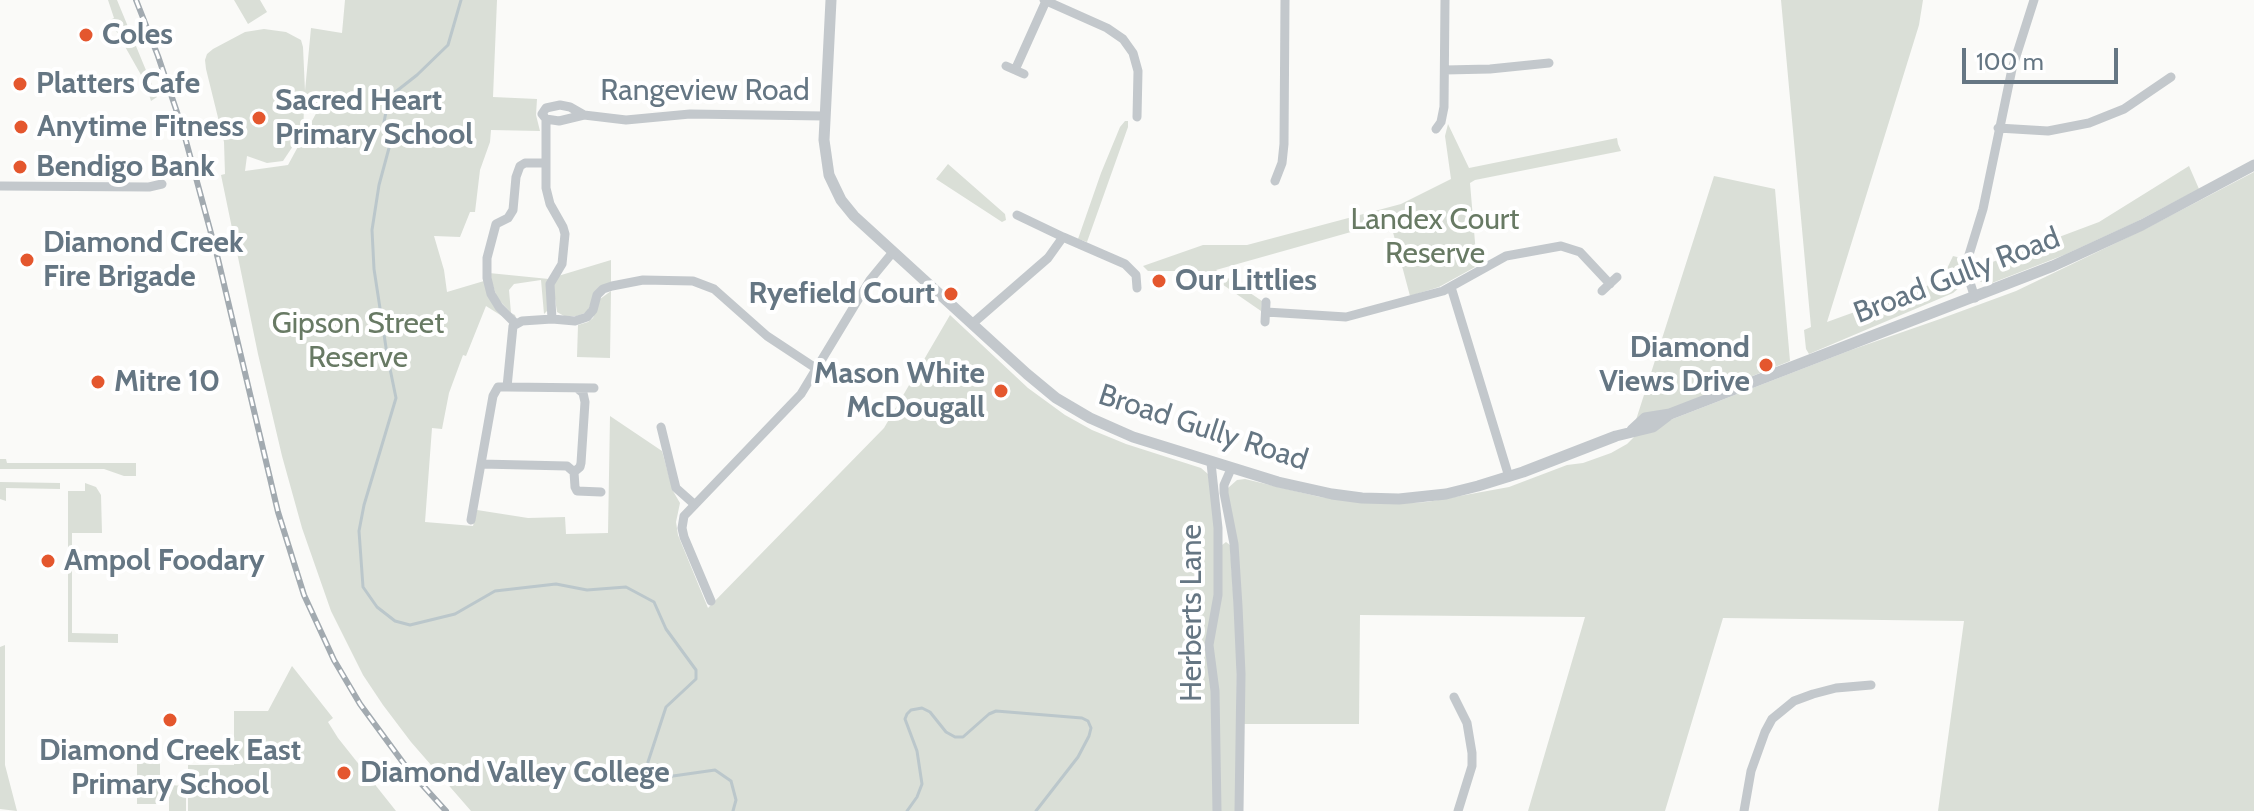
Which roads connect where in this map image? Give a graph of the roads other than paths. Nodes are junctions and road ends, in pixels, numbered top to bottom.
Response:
1 (831, 0) edge
2 (1045, 0) edge
3 (1285, 0) edge
4 (1445, 0) edge
5 (2034, 0) edge
6 (1549, 63) dead end
7 (1015, 70) dead end
8 (1445, 70) junction
9 (2171, 77) dead end
10 (584, 115) junction
11 (824, 116) junction
12 (1137, 117) dead end
13 (546, 119) junction
14 (1998, 128) junction
15 (1436, 129) dead end
16 (544, 163) junction
17 (2254, 165) edge
18 (1275, 181) dead end
19 (162, 184) dead end
20 (0, 186) edge
21 (1017, 215) dead end
22 (1063, 237) junction
23 (893, 252) junction
24 (1609, 284) dead end
25 (1451, 287) junction
26 (1137, 288) dead end
27 (1975, 298) junction
28 (1266, 312) dead end
29 (552, 319) junction
30 (515, 323) junction
31 (972, 324) junction
32 (817, 369) junction
33 (507, 387) junction
34 (577, 388) junction
35 (594, 388) dead end
36 (661, 427) dead end
37 (1211, 463) junction
38 (481, 464) junction
39 (1231, 469) junction
40 (574, 472) junction
41 (1509, 477) junction
42 (601, 492) dead end
43 (694, 504) junction
44 (471, 520) dead end
45 (1218, 544) junction
46 (1234, 544) junction
47 (711, 601) dead end
48 (1871, 685) dead end
49 (1454, 697) dead end
50 (1217, 811) edge
51 (1239, 811) edge
52 (1458, 811) edge
53 (1744, 811) edge

1 - 11 street, Broad Gully Road
2 - 7 street
2 - 12 street
3 - 18 street
4 - 8 street
5 - 14 street
6 - 8 street
8 - 15 street
9 - 14 street
10 - 11 street, Rangeview Road
10 - 13 street, Rangeview Road
10 - 13 street, Rangeview Road
11 - 23 street, Broad Gully Road
13 - 16 street
14 - 27 street
16 - 29 street
16 - 30 street
17 - 27 street, Broad Gully Road
19 - 20 street
21 - 22 street
22 - 26 street
22 - 31 street
23 - 31 street, Broad Gully Road
23 - 32 street
24 - 25 street
25 - 28 street
25 - 41 street
27 - 41 street, Broad Gully Road
29 - 30 street
29 - 32 street
30 - 33 street
31 - 37 street, Broad Gully Road
32 - 43 street
33 - 34 street
33 - 38 street
34 - 35 street
34 - 40 street
36 - 43 street
37 - 39 street, Broad Gully Road
37 - 45 street, Herberts Lane
38 - 40 street
38 - 44 street
39 - 41 street, Broad Gully Road
39 - 46 street, Herberts Lane
40 - 42 street
43 - 47 street
45 - 46 street
45 - 50 street, Herberts Lane
46 - 51 street, Herberts Lane
48 - 53 street
49 - 52 street

